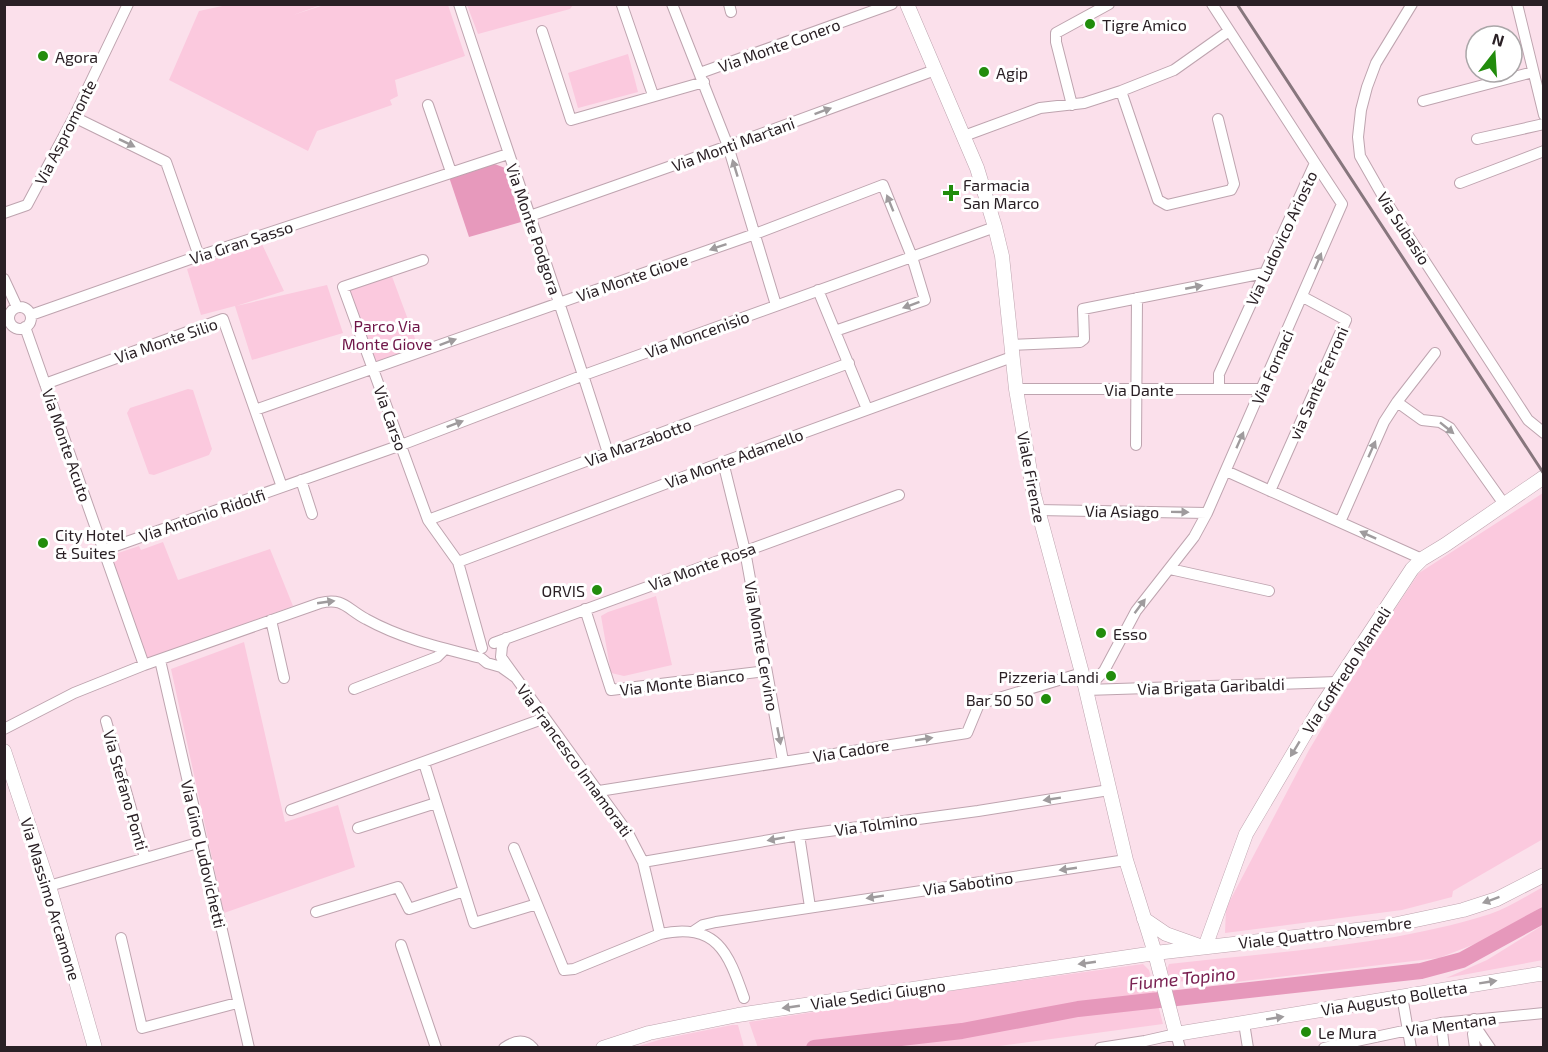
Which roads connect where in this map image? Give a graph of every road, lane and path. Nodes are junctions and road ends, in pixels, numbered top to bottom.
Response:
1 (129, 4) edge
2 (459, 4) edge
3 (672, 4) edge
4 (892, 4) edge
5 (907, 4) edge
6 (1109, 4) edge
7 (1212, 4) edge
8 (1412, 4) edge
9 (1517, 4) edge
10 (622, 5) edge
11 (542, 31) dead end
12 (1230, 31) junction
13 (935, 70) junction
14 (1533, 72) junction
15 (702, 78) junction
16 (1121, 91) junction
17 (652, 95) junction
18 (1423, 101) dead end
19 (428, 105) dead end
20 (1072, 105) junction
21 (1544, 115) edge
22 (74, 117) junction
23 (1218, 119) dead end
24 (1544, 124) edge
25 (963, 136) junction
26 (1477, 139) dead end
27 (728, 146) junction
28 (1544, 152) edge
29 (507, 153) junction
30 (1316, 163) junction
31 (452, 172) junction
32 (1460, 183) dead end
33 (4, 213) edge
34 (530, 216) junction
35 (995, 227) junction
36 (755, 234) junction
37 (199, 256) junction
38 (912, 257) junction
39 (423, 260) dead end
40 (1264, 273) junction
41 (4, 279) edge
42 (818, 290) junction
43 (1303, 297) junction
44 (1137, 298) junction
45 (560, 302) junction
46 (776, 305) junction
47 (17, 307) junction
48 (31, 315) junction
49 (7, 322) edge
50 (25, 327) junction
51 (836, 331) junction
52 (1012, 351) junction
53 (1435, 353) dead end
54 (849, 363) junction
55 (373, 369) junction
56 (584, 375) junction
57 (45, 384) junction
58 (1016, 389) junction
59 (1219, 389) junction
60 (1262, 389) junction
61 (1136, 390) junction
62 (1397, 402) junction
63 (867, 409) junction
64 (255, 410) junction
65 (1544, 433) edge
66 (401, 445) junction
67 (1136, 445) dead end
68 (608, 453) junction
69 (723, 462) junction
70 (1226, 471) junction
71 (1544, 477) edge
72 (301, 480) junction
73 (282, 487) junction
74 (1270, 491) junction
75 (899, 495) dead end
76 (1504, 504) junction
77 (1038, 510) junction
78 (1207, 513) junction
79 (312, 514) dead end
80 (428, 520) junction
81 (1340, 522) junction
82 (104, 550) junction
83 (746, 551) junction
84 (1422, 559) junction
85 (458, 562) junction
86 (1170, 569) junction
87 (1269, 591) dead end
88 (585, 609) junction
89 (271, 620) junction
90 (445, 649) junction
91 (492, 652) junction
92 (160, 660) junction
93 (144, 665) junction
94 (766, 671) junction
95 (1082, 673) junction
96 (284, 678) dead end
97 (1337, 682) junction
98 (354, 689) dead end
99 (1086, 690) junction
100 (545, 718) junction
101 (106, 721) dead end
102 (4, 729) edge
103 (4, 751) edge
104 (783, 761) junction
105 (424, 764) junction
106 (599, 790) junction
107 (1109, 790) junction
108 (436, 803) junction
109 (291, 810) dead end
110 (358, 828) dead end
111 (799, 835) junction
112 (201, 842) junction
113 (514, 848) dead end
114 (145, 858) junction
115 (1126, 860) junction
116 (643, 862) junction
117 (1544, 875) edge
118 (49, 886) junction
119 (464, 891) junction
120 (537, 904) junction
121 (810, 907) junction
122 (316, 912) dead end
123 (1214, 918) junction
124 (1144, 919) junction
125 (694, 932) junction
126 (660, 934) junction
127 (121, 938) dead end
128 (1176, 938) junction
129 (401, 945) dead end
130 (1205, 947) junction
131 (1157, 960) junction
132 (1544, 975) edge
133 (1402, 996) junction
134 (744, 998) junction
135 (237, 1003) junction
136 (761, 1011) junction
137 (1544, 1013) edge
138 (738, 1015) junction
139 (1244, 1023) junction
140 (1441, 1023) junction
141 (1475, 1023) junction
142 (1408, 1029) junction
143 (1177, 1037) edge
144 (95, 1047) edge
145 (249, 1047) edge
146 (436, 1047) edge
147 (504, 1047) edge
148 (533, 1047) edge
149 (603, 1047) edge
150 (1100, 1047) edge
151 (1248, 1047) edge
152 (1327, 1047) edge
153 (1411, 1047) edge
154 (1444, 1047) edge
155 (1475, 1047) edge
156 (1490, 1047) edge

1 - 22 street, Via Aspromonte
2 - 29 street, Via Monte Podgora
3 - 15 street
4 - 15 street, Via Monte Conero
5 - 13 main road, Viale Firenze
6 - 20 street
7 - 12 street, Via Ludovico Ariosto
8 - 65 street, Via Subasio
9 - 14 street
10 - 17 street
11 - 17 street, Via Monte Conero
12 - 16 street
12 - 30 street, Via Ludovico Ariosto
13 - 25 main road, Viale Firenze
27 -> 13 street, Via Monti Martani
14 - 18 street
14 - 21 street
15 - 17 street, Via Monte Conero
15 - 27 street
16 - 20 street
16 - 23 street
19 - 31 street
20 - 25 street
22 - 33 street, Via Aspromonte
22 -> 37 street
24 - 26 street
25 - 35 main road, Viale Firenze
27 - 34 street, Via Monti Martani
36 -> 27 street
28 - 32 street
29 - 31 street, Via Gran Sasso
29 - 34 street, Via Monte Podgora
30 - 40 street, Via Ludovico Ariosto
43 -> 30 street, Via Fornaci
31 - 37 street, Via Gran Sasso
34 - 45 street, Via Monte Podgora
35 - 38 street, Via Moncenisio
35 - 52 main road, Viale Firenze
38 -> 36 street, Via Monte Giove
36 -> 45 street, Via Monte Giove
36 - 46 street
37 - 48 street, Via Gran Sasso
38 - 42 street, Via Moncenisio
38 -> 51 street
39 - 55 street, Via Carso
44 -> 40 street
40 - 59 street, Via Ludovico Ariosto
41 - 47 street
42 - 46 street, Via Moncenisio
42 - 51 street
43 - 60 street, Via Fornaci
43 - 74 street, via Sante Ferroni
44 - 52 street, Via Monte Adamello
44 - 61 street
55 -> 45 street, Via Monte Giove
45 - 56 street, Via Monte Podgora
46 - 56 street, Via Moncenisio
47 - 48 street
47 - 49 street
48 - 50 street
49 - 50 street
50 - 57 street, Via Monte Acuto
51 - 54 street
52 - 58 main road, Viale Firenze
52 - 63 street, Via Monte Adamello
53 - 62 street
54 - 63 street
54 - 68 street, Via Marzabotto
55 - 64 street, Via Monte Giove
55 - 66 street, Via Carso
66 -> 56 street, Via Moncenisio
56 - 68 street, Via Monte Podgora
57 - 64 street, Via Monte Silio
57 - 82 street, Via Monte Acuto
58 - 61 street, Via Dante
58 - 77 main road, Viale Firenze
59 - 60 street, Via Dante
59 - 61 street, Via Dante
70 -> 60 street, Via Fornaci
61 - 67 street
62 -> 76 street
81 -> 62 street
63 - 69 street, Via Monte Adamello
64 - 73 street, Via Monte Silio
66 - 72 street, Via Antonio Ridolfi
66 - 80 street, Via Carso
68 - 80 street, Via Marzabotto
69 - 83 street, Via Monte Cervino
69 - 85 street, Via Monte Adamello
70 - 74 street
70 - 78 street, Via Fornaci
71 - 76 main road, Via Goffredo Mameli
72 - 73 street, Via Antonio Ridolfi
72 - 79 street
73 - 82 street, Via Antonio Ridolfi
74 - 81 street
75 - 83 street, Via Monte Rosa
76 - 84 main road, Via Goffredo Mameli
77 -> 78 street, Via Asiago
77 - 95 main road, Viale Firenze
78 - 86 street, Via Fornaci
80 - 85 street, Via Carso
84 -> 81 street
82 - 93 street, Via Monte Acuto
83 - 88 street, Via Monte Rosa
83 - 94 street, Via Monte Cervino
84 - 97 main road, Via Goffredo Mameli
85 - 91 street, Via Carso
86 - 87 street
99 -> 86 street, Via Fornaci
88 - 91 street, Via Monte Rosa
88 - 94 street, Via Monte Bianco
89 -> 90 street, Via Francesco Innamorati
89 - 92 street, Via Francesco Innamorati
89 - 96 street
90 - 91 street, Via Francesco Innamorati
90 - 98 street
91 - 100 street, Via Francesco Innamorati
92 - 93 street, Via Francesco Innamorati
92 - 112 street, Via Gino Ludovichetti
93 - 102 street, Via Francesco Innamorati
94 -> 104 street, Via Monte Cervino
95 - 99 main road, Viale Firenze
104 -> 95 street, Via Cadore
97 - 99 street, Via Brigata Garibaldi
97 -> 123 main road, Via Goffredo Mameli
99 - 107 main road, Viale Firenze
100 - 105 street
100 - 106 street, Via Francesco Innamorati
101 - 114 street, Via Stefano Ponti
103 - 118 main road, Via Massimo Arcamone
104 - 106 street, Via Cadore
105 - 108 street
105 - 109 street
106 - 116 street, Via Francesco Innamorati
107 -> 111 street, Via Tolmino
107 - 115 main road, Viale Firenze
108 - 110 street
108 - 119 street
111 -> 116 street, Via Tolmino
111 - 121 street
112 - 114 street, Via Stefano Ponti
112 - 135 street, Via Gino Ludovichetti
113 - 120 street
114 - 118 street, Via Stefano Ponti
115 -> 121 street, Via Sabotino
115 - 124 main road, Viale Firenze
116 - 126 street, Via Francesco Innamorati
117 -> 130 main road, Viale Quattro Novembre
118 - 144 main road, Via Massimo Arcamone
119 - 120 street
119 - 122 street
120 - 126 street
121 - 125 street, Via Sabotino
123 - 128 main road
123 - 130 main road, Via Goffredo Mameli
124 - 128 main road, Viale Quattro Novembre
124 - 131 main road, Viale Firenze
125 - 126 street
125 - 134 street
127 - 135 street
128 - 130 main road, Viale Quattro Novembre
129 - 146 street
130 - 131 main road, Viale Quattro Novembre
131 -> 136 main road, Viale Sedici Giugno
131 - 143 main road, Viale Firenze
133 -> 132 main road, Via Augusto Bolletta
139 -> 133 main road, Via Augusto Bolletta
133 - 142 street
134 - 136 street
134 - 138 street
135 - 145 street, Via Gino Ludovichetti
136 - 138 main road, Viale Sedici Giugno
137 - 141 street, Via Mentana
138 - 149 main road, Viale Sedici Giugno
139 - 143 main road, Via Augusto Bolletta
139 - 151 street
140 - 141 street, Via Mentana
140 - 142 street, Via Mentana
140 - 154 street
141 - 155 street
141 - 156 street
142 - 152 street, Via Mentana
142 - 153 street
143 - 150 street
147 - 148 street

